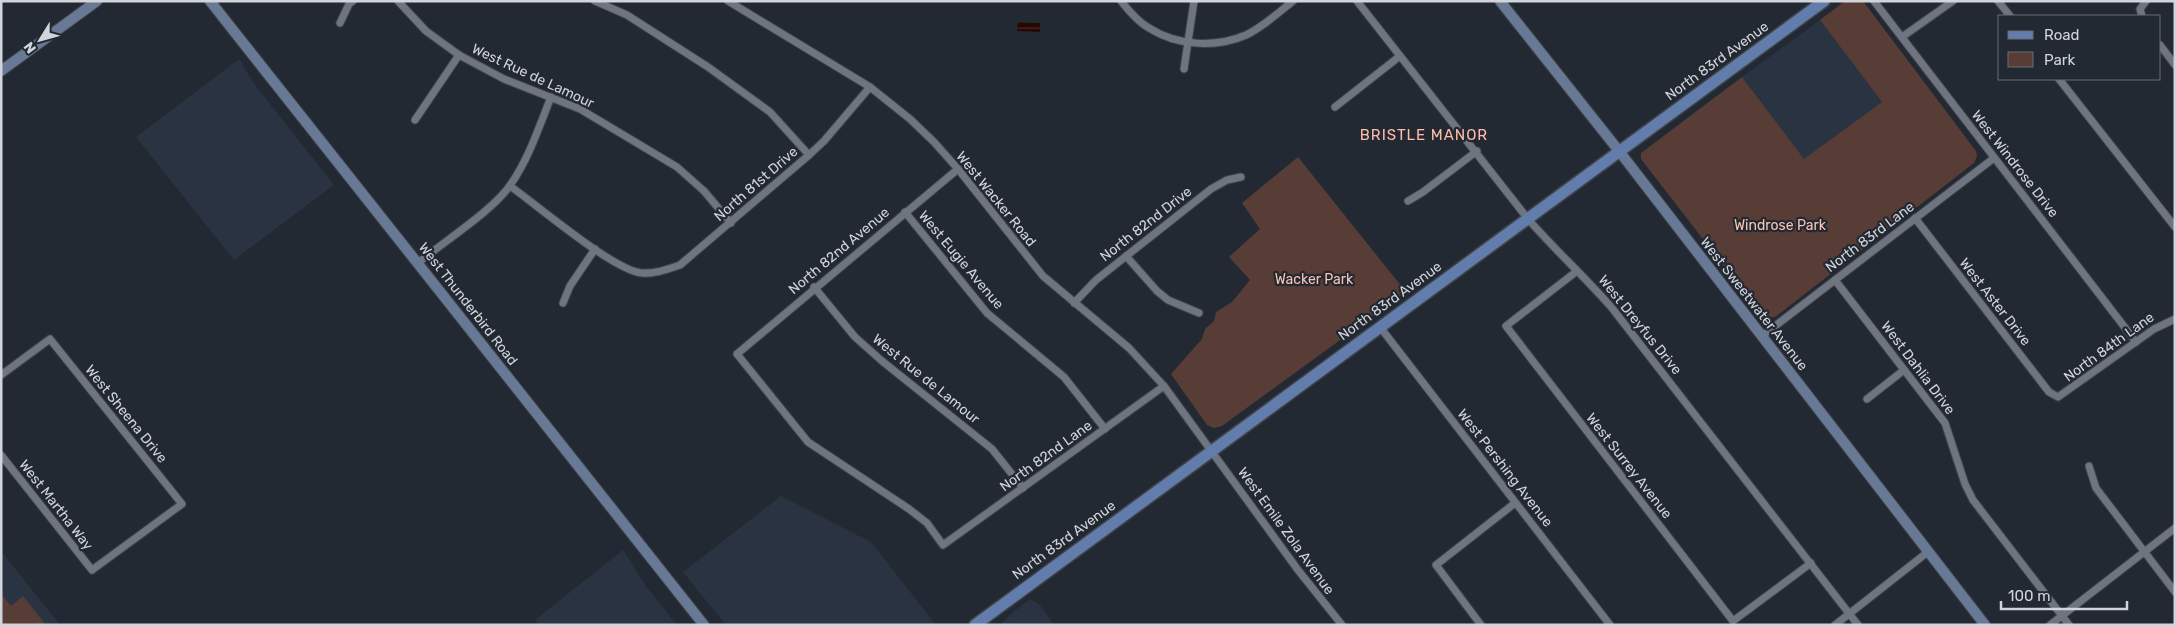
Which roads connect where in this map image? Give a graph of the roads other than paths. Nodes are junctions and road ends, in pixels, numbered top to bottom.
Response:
1 (210, 1) edge
2 (352, 1) edge
3 (398, 1) edge
4 (595, 1) edge
5 (1121, 1) edge
6 (1194, 1) edge
7 (1293, 1) edge
8 (1357, 1) edge
9 (1500, 1) edge
10 (1824, 1) edge
11 (1874, 1) edge
12 (1953, 1) edge
13 (1998, 1) edge
14 (2146, 1) edge
15 (94, 2) edge
16 (731, 2) edge
17 (2141, 13) edge
18 (2009, 15) edge
19 (340, 23) dead end
20 (1902, 37) junction
21 (1188, 43) junction
22 (2161, 46) edge
23 (459, 55) junction
24 (1400, 56) junction
25 (2175, 65) edge
26 (3, 66) edge
27 (1184, 68) dead end
28 (2060, 80) edge
29 (870, 87) junction
30 (551, 97) junction
31 (1335, 108) dead end
32 (415, 120) dead end
33 (1619, 151) junction
34 (1477, 152) junction
35 (809, 155) junction
36 (1994, 158) junction
37 (958, 169) junction
38 (1241, 177) dead end
39 (510, 186) junction
40 (1408, 201) dead end
41 (905, 212) junction
42 (1915, 218) junction
43 (1528, 219) junction
44 (731, 223) junction
45 (2175, 227) edge
46 (595, 249) junction
47 (1126, 256) junction
48 (418, 263) junction
49 (1576, 271) junction
50 (1835, 280) junction
51 (814, 287) junction
52 (562, 303) dead end
53 (1074, 303) junction
54 (1199, 313) dead end
55 (2175, 319) edge
56 (1380, 327) junction
57 (1762, 336) junction
58 (2136, 342) junction
59 (1904, 370) junction
60 (1, 375) edge
61 (1164, 386) junction
62 (2058, 397) joint
63 (1867, 399) dead end
64 (1105, 429) junction
65 (1212, 450) junction
66 (1, 455) edge
67 (2089, 466) dead end
68 (1023, 488) junction
69 (1516, 503) junction
70 (2175, 528) edge
71 (943, 545) joint
72 (1929, 552) junction
73 (2145, 552) junction
74 (1811, 563) junction
75 (92, 570) joint
76 (2175, 592) edge
77 (1849, 614) junction
78 (2062, 615) junction
79 (704, 625) edge
80 (975, 625) edge
81 (1342, 625) edge
82 (1481, 625) edge
83 (1610, 625) edge
84 (1835, 625) edge
85 (1858, 625) edge
86 (1985, 625) edge
87 (2050, 625) edge
88 (2069, 625) edge

1 - 48 street, West Thunderbird Road
2 - 19 street
3 - 23 street, West Rue de Lamour
4 - 35 street
5 - 21 street
6 - 21 street
7 - 21 street
8 - 24 street, West Dreyfus Drive
9 - 33 street, West Sweetwater Avenue
10 - 33 main road, North 83rd Avenue
11 - 20 street, West Windrose Drive
12 - 20 street
13 - 18 street
14 - 17 street
15 - 26 street
16 - 29 street, West Wacker Road
20 - 36 street, West Windrose Drive
21 - 27 street
22 - 25 street
23 - 30 street, West Rue de Lamour
23 - 32 street
24 - 31 street
24 - 34 street, West Dreyfus Drive
28 - 45 street
29 - 35 street, North 81st Drive
29 - 37 street, West Wacker Road
30 - 39 street
30 - 44 street, West Rue de Lamour
33 - 43 main road, North 83rd Avenue
33 - 57 street, West Sweetwater Avenue
34 - 40 street
34 - 43 street, West Dreyfus Drive
35 - 44 street, North 81st Drive
36 - 42 street, North 83rd Lane
36 - 58 street, West Windrose Drive
37 - 41 street, North 82nd Avenue
37 - 53 street, West Wacker Road
38 - 47 street, North 82nd Drive
39 - 46 street
39 - 48 street
41 - 51 street, North 82nd Avenue
41 - 64 street, West Eugie Avenue
42 - 50 street, North 83rd Lane
42 - 62 street, West Aster Drive
43 - 49 street, West Dreyfus Drive
43 - 56 main road, North 83rd Avenue
44 - 46 street, North 81st Drive
46 - 52 street
47 - 53 street, North 82nd Drive
47 - 54 street
48 - 79 street, West Thunderbird Road
49 - 74 street, West Dreyfus Drive
49 - 74 street, West Surrey Avenue
50 - 57 street, North 83rd Lane
50 - 59 street, West Dahlia Drive
51 - 68 street, West Rue de Lamour
51 - 71 street, North 82nd Avenue
53 - 61 street, West Wacker Road
55 - 58 street, North 84th Lane
56 - 65 main road, North 83rd Avenue
56 - 69 street, West Pershing Avenue
57 - 72 street, West Sweetwater Avenue
58 - 62 street, North 84th Lane
59 - 63 street
59 - 78 street, West Dahlia Drive
60 - 75 street, West Sheena Drive
61 - 64 street, North 82nd Lane
61 - 65 street, West Wacker Road
64 - 68 street, North 82nd Lane
65 - 80 main road, North 83rd Avenue
65 - 81 street, West Emile Zola Avenue
66 - 75 street, West Martha Way
67 - 73 street
68 - 71 street, North 82nd Lane
69 - 82 street
69 - 83 street, West Pershing Avenue
70 - 73 street
72 - 77 street
72 - 86 street, West Sweetwater Avenue
73 - 76 street
73 - 78 street
74 - 77 street, West Dreyfus Drive
77 - 84 street
77 - 85 street, West Dreyfus Drive
78 - 87 street
78 - 88 street, West Dahlia Drive

